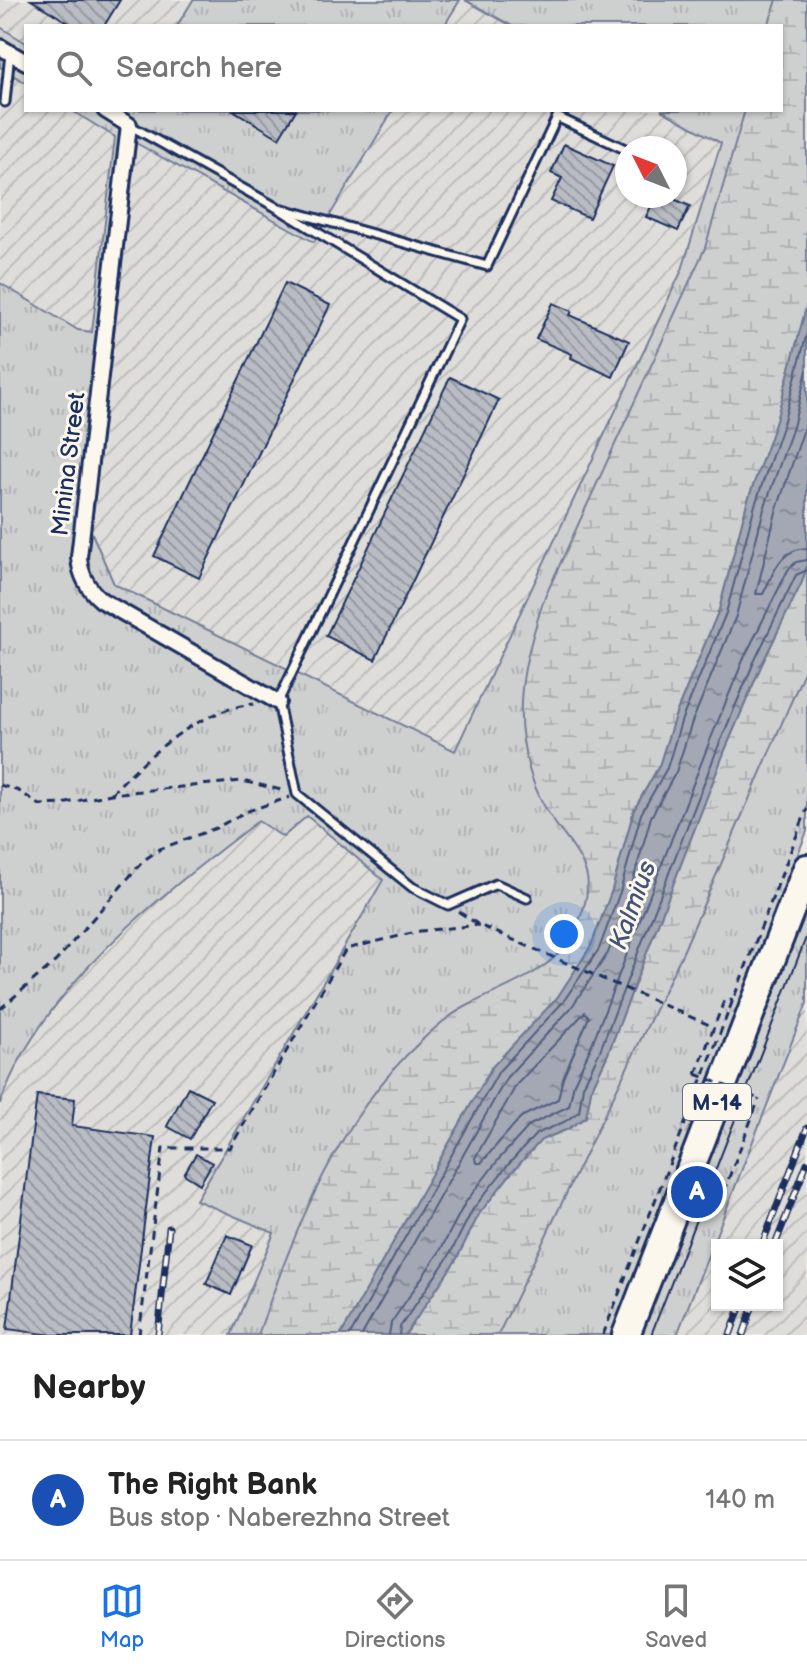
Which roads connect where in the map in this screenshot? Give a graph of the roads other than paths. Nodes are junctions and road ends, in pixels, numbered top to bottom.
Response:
1 (5, 50) edge
2 (24, 61) edge
3 (5, 102) dead end
4 (108, 112) edge
5 (129, 125) junction
6 (615, 144) edge
7 (274, 206) junction
8 (278, 702) junction
9 (807, 868) edge
10 (527, 898) dead end
11 (626, 1335) edge

1 - 2 street
1 - 3 lane
4 - 5 street
5 - 7 lane
5 - 8 street, Minina Street
6 - 7 lane
7 - 8 lane
8 - 10 lane
9 - 11 highway, М-14

